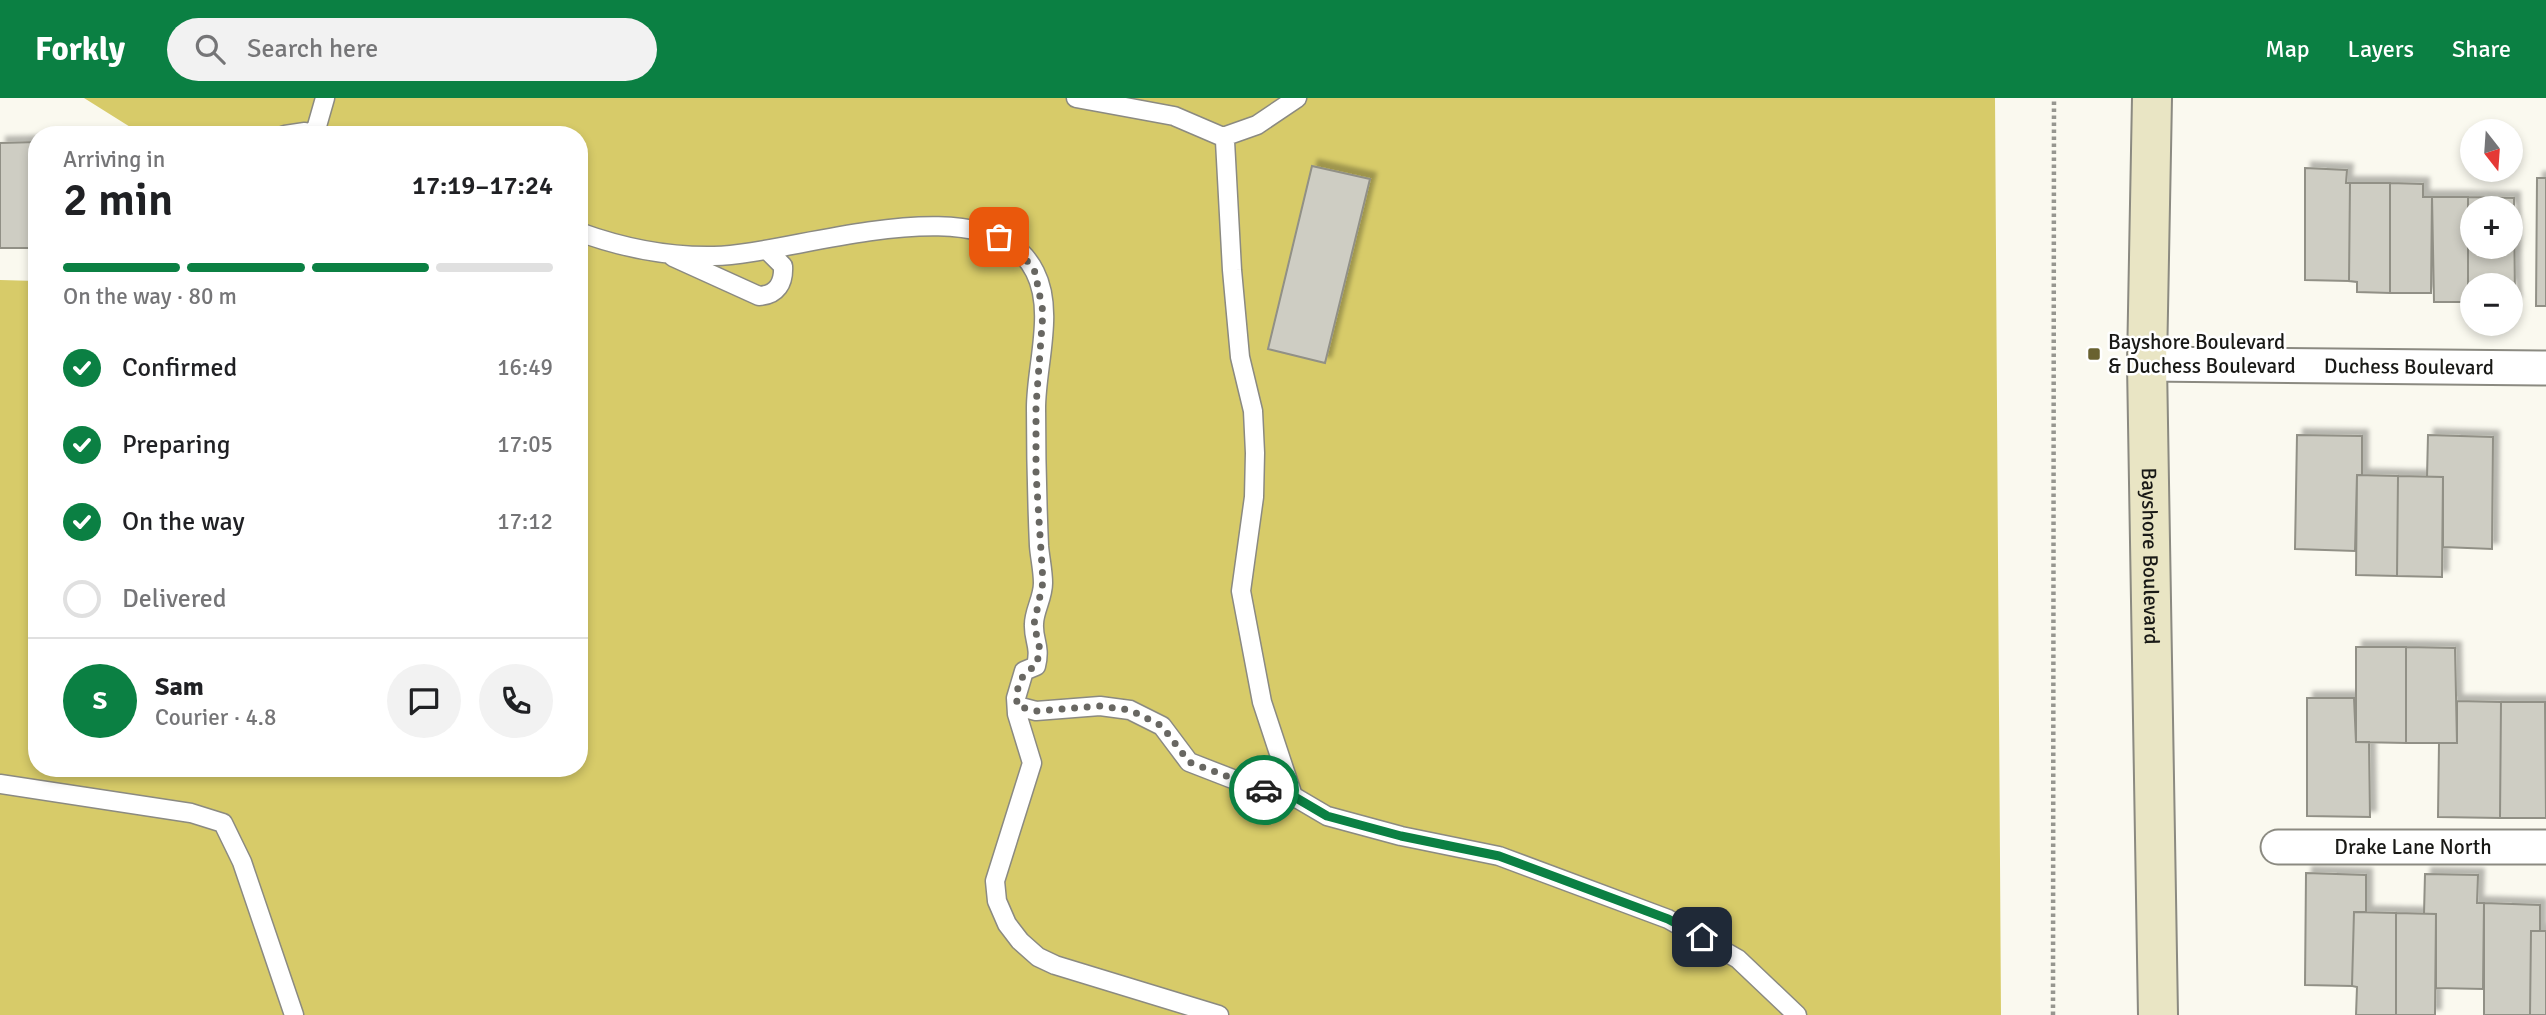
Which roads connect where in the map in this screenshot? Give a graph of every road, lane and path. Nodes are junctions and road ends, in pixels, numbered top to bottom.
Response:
1 (325, 98) edge
2 (1076, 98) edge
3 (1297, 98) edge
4 (2054, 98) edge
5 (2152, 98) edge
6 (319, 126) edge
7 (1223, 137) junction
8 (588, 235) edge
9 (767, 250) junction
10 (666, 254) junction
11 (2147, 364) junction
12 (2546, 368) edge
13 (1017, 706) junction
14 (0, 784) edge
15 (1293, 796) junction
16 (2278, 847) dead end
17 (2546, 847) edge
18 (294, 1015) edge
19 (1219, 1015) edge
20 (1797, 1015) edge
21 (2053, 1015) edge
22 (2158, 1015) edge

1 - 6 lane
2 - 7 lane
3 - 7 lane
4 - 21 path
5 - 11 main road, Bayshore Boulevard
7 - 15 lane
8 - 10 lane
9 - 10 lane
9 - 10 lane
9 - 13 lane
11 - 12 street, Duchess Boulevard
11 - 22 main road, Bayshore Boulevard
13 - 15 lane
13 - 19 lane
14 - 18 lane
15 - 20 lane
16 - 17 street, Drake Lane North

